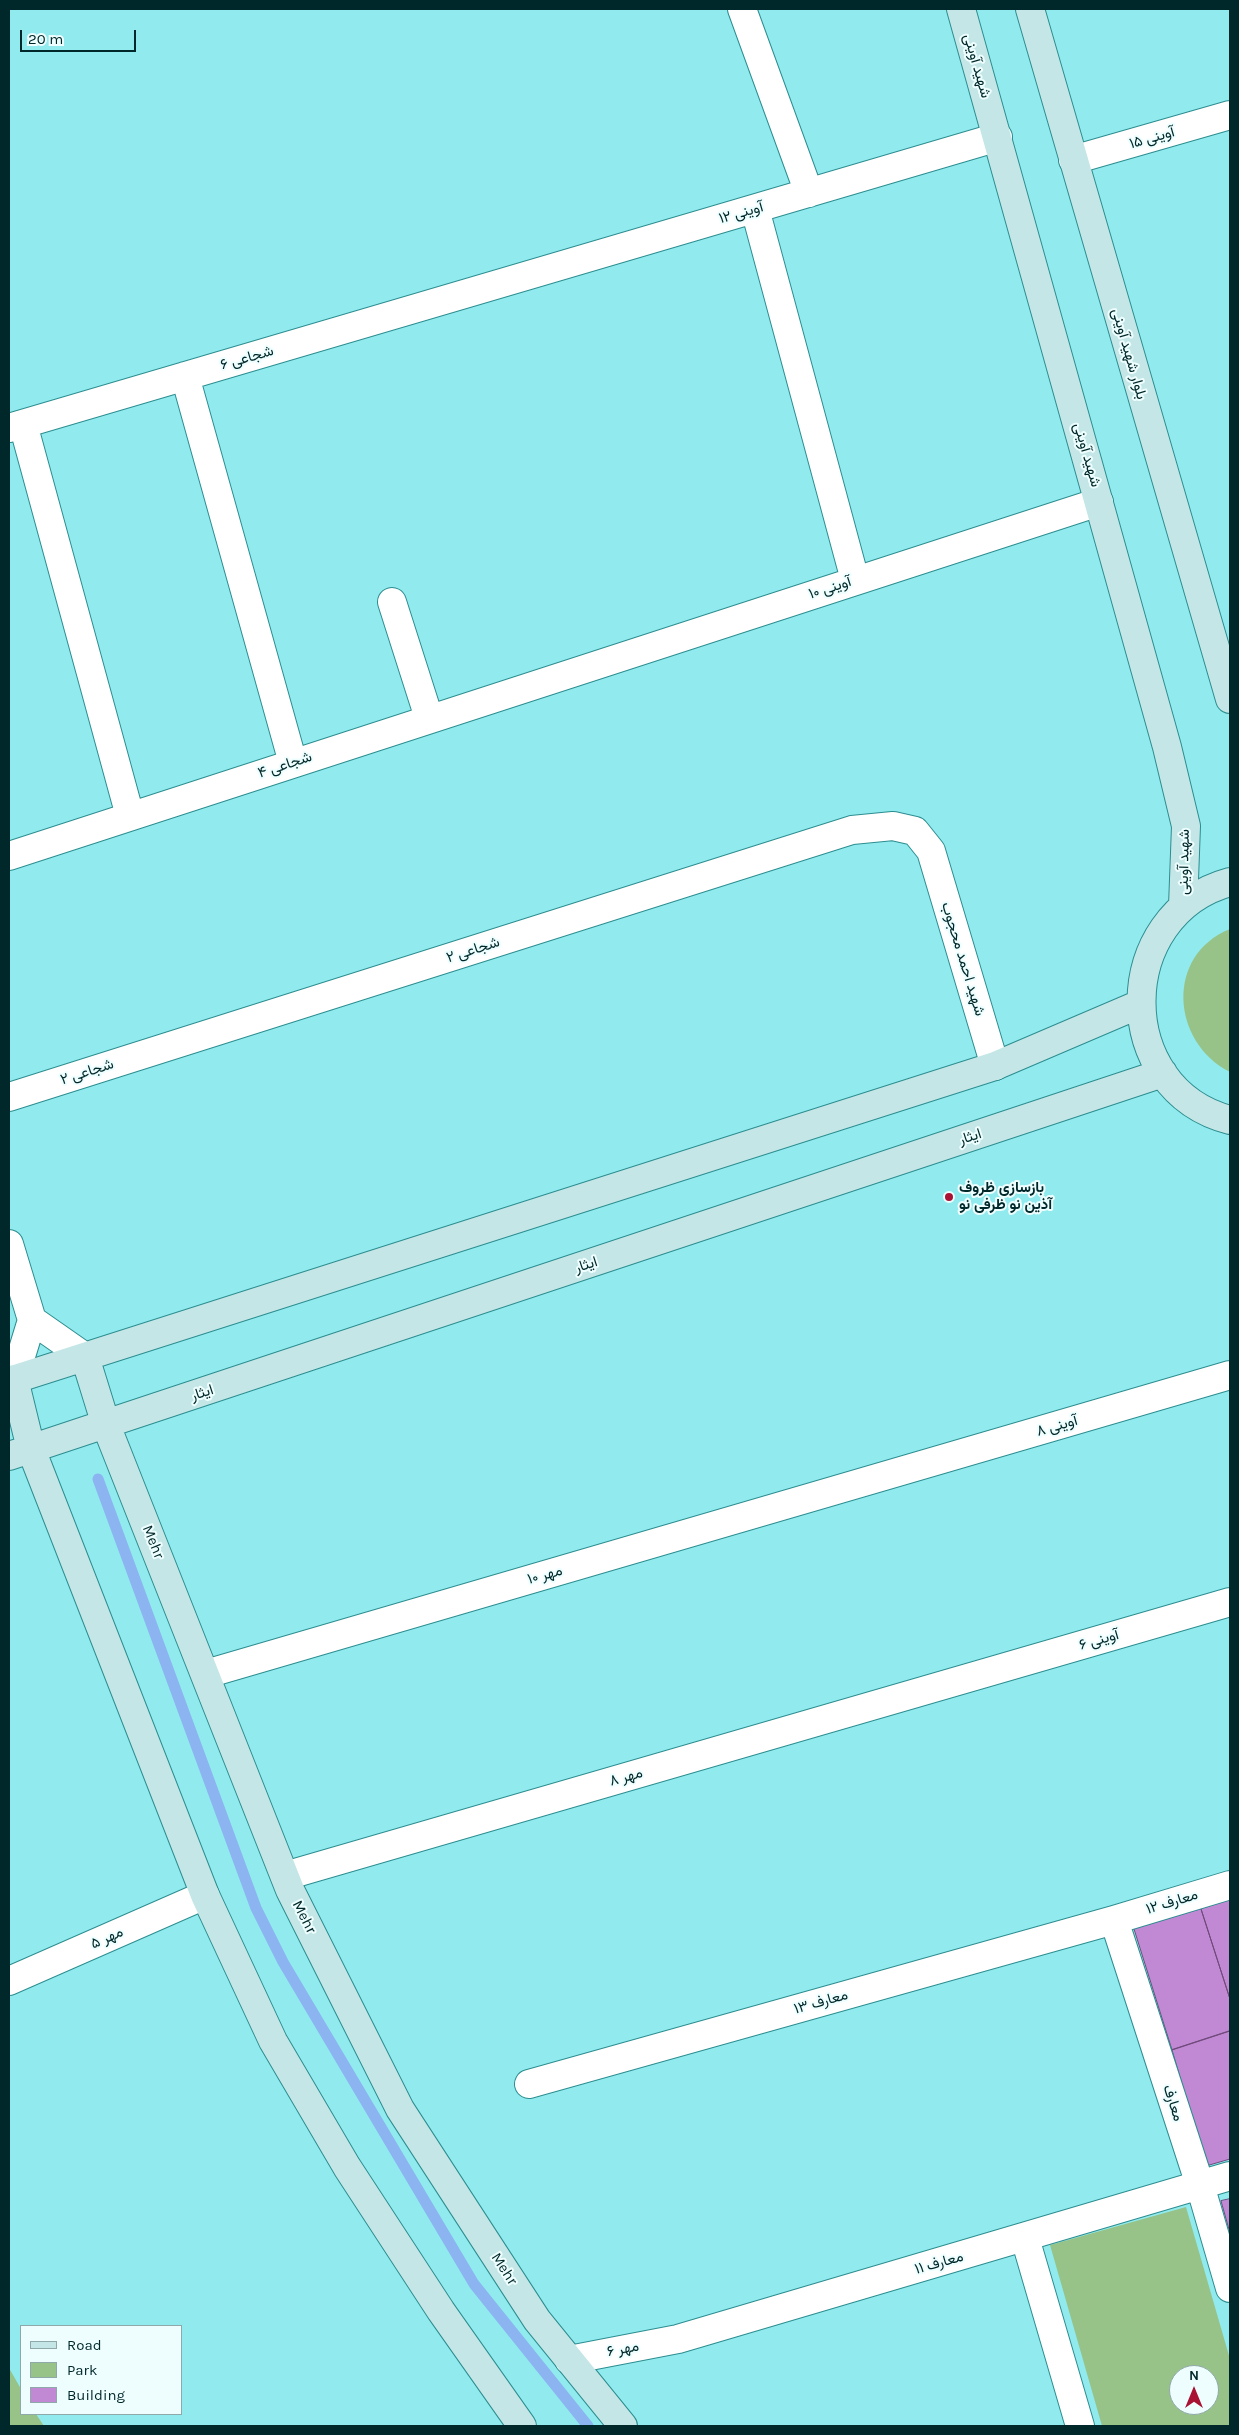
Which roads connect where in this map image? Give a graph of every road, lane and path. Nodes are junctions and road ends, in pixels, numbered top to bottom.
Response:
1 (742, 9) edge
2 (961, 9) edge
3 (1030, 9) edge
4 (1230, 115) edge
5 (998, 137) junction
6 (1074, 160) junction
7 (809, 193) junction
8 (755, 209) junction
9 (485, 288) joint
10 (185, 376) junction
11 (16, 426) edge
12 (1100, 502) junction
13 (855, 580) junction
14 (392, 602) dead end
15 (561, 675) joint
16 (1230, 699) edge
17 (429, 718) junction
18 (293, 763) junction
19 (130, 816) junction
20 (931, 851) joint
21 (9, 856) edge
22 (1230, 882) edge
23 (1183, 906) junction
24 (1140, 1004) junction
25 (995, 1066) junction
26 (1163, 1073) junction
27 (9, 1097) edge
28 (1230, 1120) edge
29 (9, 1244) edge
30 (32, 1320) junction
31 (85, 1357) junction
32 (1230, 1376) edge
33 (11, 1380) edge
34 (106, 1425) junction
35 (20, 1452) edge
36 (883, 1477) joint
37 (1230, 1602) edge
38 (206, 1674) junction
39 (967, 1678) joint
40 (285, 1876) junction
41 (1230, 1884) edge
42 (205, 1894) junction
43 (1114, 1920) junction
44 (9, 1981) edge
45 (529, 2084) dead end
46 (1230, 2176) edge
47 (1200, 2184) junction
48 (1025, 2238) junction
49 (1230, 2288) edge
50 (678, 2339) joint
51 (569, 2360) junction
52 (522, 2426) edge
53 (623, 2426) edge
54 (1080, 2426) edge

1 - 7 street
2 - 5 street, شهید آوینی
3 - 6 street, بلوار شهید آوینی
4 - 6 street, آوینی ۱۵
5 - 7 street, ۱۲ آوینی
5 - 12 street, شهید آوینی
6 - 16 street, بلوار شهید آوینی
7 - 8 street, ۱۲ آوینی
8 - 9 street, ۱۲ آوینی
8 - 13 street
9 - 10 street, شجاعی ۶
10 - 11 street, شجاعی ۶
10 - 18 street
11 - 19 street
12 - 13 street, ۱۰ آوینی
12 - 23 street, شهید آوینی
13 - 15 street, ۱۰ آوینی
14 - 17 street
15 - 17 street, شجاعی ۴
17 - 18 street, شجاعی ۴
18 - 19 street, شجاعی ۴
19 - 21 street, شجاعی ۴
20 - 25 street, شهید احمد محجوب
20 - 27 street, شجاعی ۲
22 - 23 street
23 - 24 street
24 - 25 street
24 - 26 street
25 - 31 street
26 - 28 street
26 - 34 street, ایثار
29 - 30 street
30 - 31 street
30 - 33 street
31 - 33 street
31 - 34 street, Mehr
32 - 36 street, ۸ آوینی
33 - 35 street
34 - 35 street, ایثار
34 - 38 street, Mehr
35 - 42 street
36 - 38 street, مهر ۱۰
37 - 39 street, ۶ آوینی
38 - 40 street, Mehr
39 - 40 street, مهر ۸
40 - 51 street, Mehr
41 - 43 street, معارف ۱۲
42 - 44 street, مهر ۵
42 - 52 street
43 - 45 street, معارف ۱۳
43 - 47 street, معارف
46 - 47 street, معارف ۱۱
47 - 48 street, معارف ۱۱
47 - 49 street, معارف
48 - 50 street, معارف ۱۱
48 - 54 street
50 - 51 street, مهر ۶
51 - 53 street, Mehr

